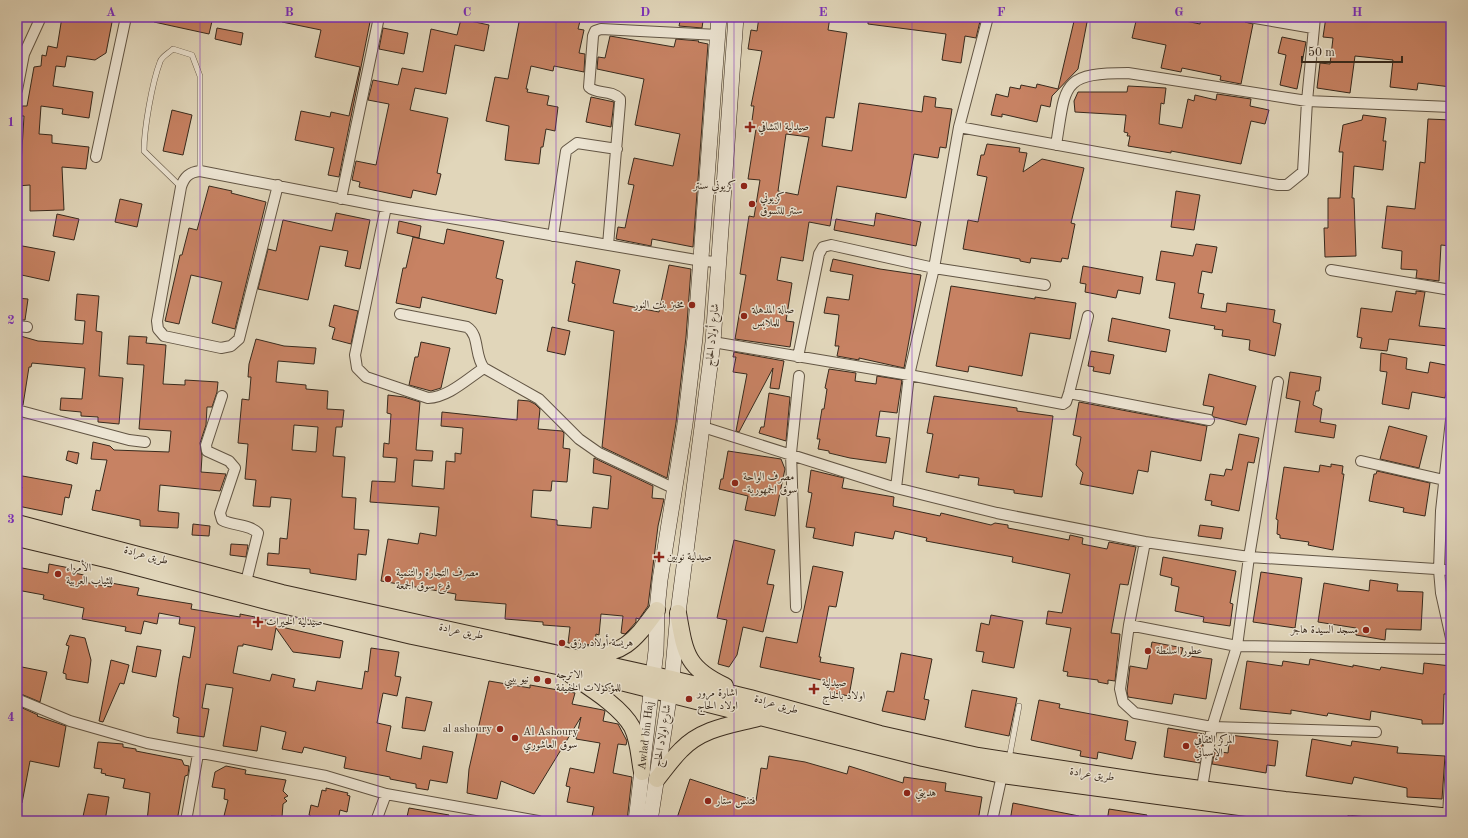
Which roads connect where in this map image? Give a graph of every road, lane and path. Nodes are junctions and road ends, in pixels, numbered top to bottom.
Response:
1 (41, 17) edge
2 (126, 17) edge
3 (379, 17) edge
4 (719, 17) edge
5 (736, 17) edge
6 (988, 17) edge
7 (1249, 17) edge
8 (1315, 17) edge
9 (1313, 28) junction
10 (718, 35) junction
11 (17, 90) edge
12 (1307, 101) junction
13 (1451, 107) edge
14 (960, 127) junction
15 (1056, 145) junction
16 (617, 149) junction
17 (96, 157) dead end
18 (200, 171) junction
19 (278, 185) junction
20 (181, 187) junction
21 (341, 199) junction
22 (386, 207) junction
23 (553, 236) junction
24 (608, 245) junction
25 (702, 261) junction
26 (719, 262) junction
27 (934, 268) junction
28 (1331, 270) dead end
29 (1045, 285) dead end
30 (1451, 290) edge
31 (400, 314) dead end
32 (1088, 316) dead end
33 (713, 342) junction
34 (798, 357) junction
35 (484, 368) junction
36 (909, 375) junction
37 (799, 376) dead end
38 (1278, 382) dead end
39 (1069, 393) junction
40 (222, 396) dead end
41 (17, 410) edge
42 (1209, 420) dead end
43 (1451, 424) edge
44 (703, 427) junction
45 (145, 442) dead end
46 (791, 453) junction
47 (1361, 461) dead end
48 (1444, 480) junction
49 (673, 488) junction
50 (896, 488) junction
51 (17, 523) edge
52 (17, 538) edge
53 (1145, 542) junction
54 (1250, 557) junction
55 (1439, 570) junction
56 (1451, 570) edge
57 (246, 582) junction
58 (796, 607) dead end
59 (657, 610) junction
60 (678, 613) junction
61 (1129, 626) junction
62 (1451, 638) edge
63 (1237, 646) junction
64 (1451, 648) edge
65 (656, 651) joint
66 (674, 652) joint
67 (559, 659) junction
68 (653, 682) junction
69 (671, 686) junction
70 (750, 698) junction
71 (17, 699) edge
72 (1019, 706) dead end
73 (759, 718) junction
74 (1212, 727) junction
75 (1376, 732) dead end
76 (198, 754) junction
77 (1451, 762) edge
78 (1005, 768) junction
79 (642, 772) junction
80 (657, 778) junction
81 (1202, 788) junction
82 (386, 794) junction
83 (1247, 808) junction
84 (1449, 817) edge
85 (186, 821) edge
86 (376, 821) edge
87 (538, 821) edge
88 (636, 821) edge
89 (650, 821) edge
90 (992, 821) edge
91 (1264, 821) edge
92 (1342, 821) edge

1 - 11 street
2 - 17 street
3 - 21 street
4 - 10 main road, شارع أولاد الحاج
5 - 26 main road, شارع أولاد الحاج
6 - 14 street
7 - 9 street
8 - 9 street
9 - 12 street
10 - 16 street
10 - 25 main road, شارع أولاد الحاج
12 - 13 street
12 - 15 street
12 - 15 street
14 - 15 street
14 - 27 street
16 - 23 street
16 - 24 street
18 - 19 street
18 - 20 street
18 - 20 lane
19 - 20 street
19 - 21 street
21 - 22 street
22 - 23 street
22 - 35 street
23 - 24 street
24 - 25 street
25 - 26 street
25 - 49 main road, شارع أولاد الحاج
26 - 33 main road, شارع أولاد الحاج
27 - 29 street
27 - 34 street
27 - 36 street
28 - 30 street
31 - 35 street
32 - 39 street
33 - 34 street
33 - 44 main road, شارع أولاد الحاج
34 - 36 street
35 - 49 street
36 - 39 street
36 - 50 street
37 - 46 street
38 - 54 street
39 - 42 street
40 - 57 street
41 - 45 street
43 - 48 street
44 - 46 street
44 - 60 main road, شارع أولاد الحاج
46 - 50 street
46 - 58 street
47 - 48 street
48 - 55 street
49 - 59 main road, شارع أولاد الحاج
50 - 53 street
51 - 57 main road, طريق عرادة
52 - 67 main road, طريق عرادة
53 - 54 street
53 - 61 street
54 - 55 street
54 - 63 street
55 - 56 street
55 - 62 street
57 - 67 main road, طريق عرادة
59 - 65 main road, شارع أولاد الحاج
59 - 67 main road
60 - 66 main road, شارع أولاد الحاج
60 - 70 main road
61 - 63 street
61 - 74 street
63 - 64 street
63 - 74 street
65 - 68 main road, Awlad bin Haj
66 - 69 main road, شارع اولاد الحاج
67 - 68 main road, طريق عرادة
67 - 79 main road
68 - 69 main road, طريق عرادة
68 - 79 main road, Awlad bin Haj
69 - 70 main road, طريق عرادة
69 - 73 main road, طريق عرادة
69 - 80 main road, شارع اولاد الحاج
70 - 78 main road, طريق عرادة
71 - 76 street
72 - 78 lane
73 - 78 main road, طريق عرادة
73 - 80 main road
74 - 75 street
74 - 81 street
76 - 82 street
76 - 85 street
77 - 84 street
78 - 81 main road, طريق عرادة
78 - 83 main road, طريق عرادة
78 - 90 street
79 - 88 main road, Awlad bin Haj
80 - 89 main road, شارع اولاد الحاج
81 - 84 main road, طريق عرادة
82 - 86 street
82 - 87 street
83 - 91 street
83 - 92 main road, طريق عرادة

